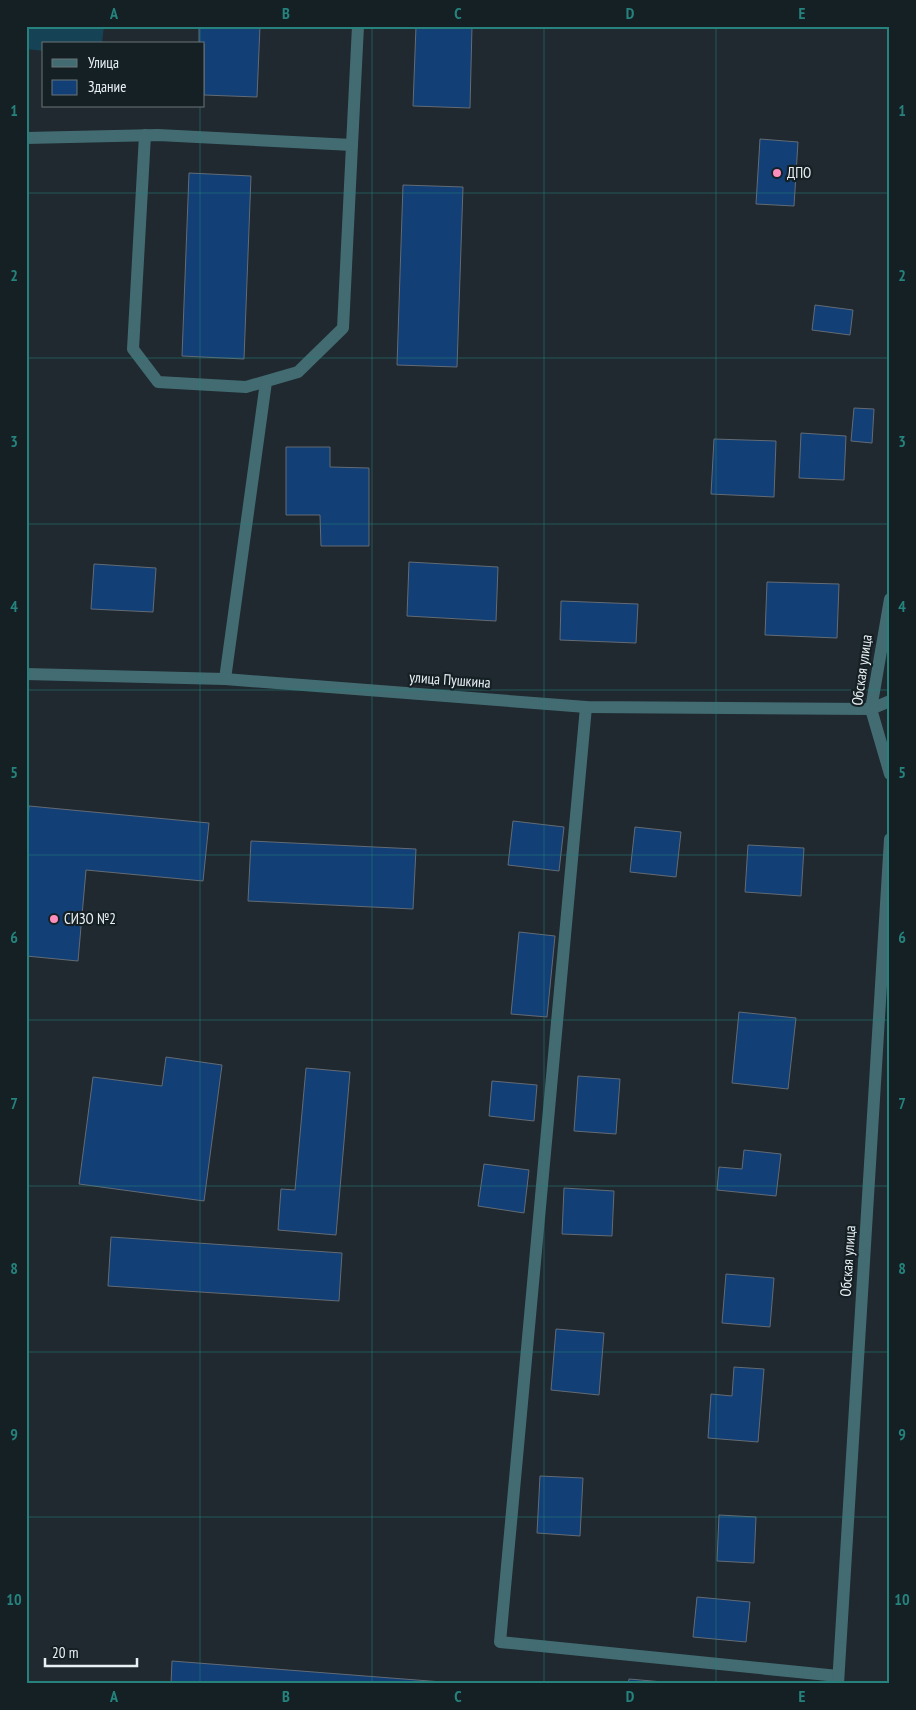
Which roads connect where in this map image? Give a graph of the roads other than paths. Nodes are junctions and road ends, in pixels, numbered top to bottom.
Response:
1 (358, 26) edge
2 (145, 135) junction
3 (26, 138) edge
4 (352, 145) junction
5 (266, 382) junction
6 (890, 599) edge
7 (26, 674) edge
8 (225, 679) junction
9 (890, 701) edge
10 (586, 707) junction
11 (871, 709) junction
12 (890, 774) edge
13 (890, 840) edge
14 (838, 1680) edge

1 - 4 street
2 - 3 street
2 - 4 street
2 - 5 street
4 - 5 street
5 - 8 street
6 - 11 street, Обская улица
7 - 8 street, улица Пушкина
8 - 10 street, улица Пушкина
9 - 11 street
10 - 11 street, улица Пушкина
10 - 14 street
11 - 12 street, Обская улица
13 - 14 street, Обская улица

